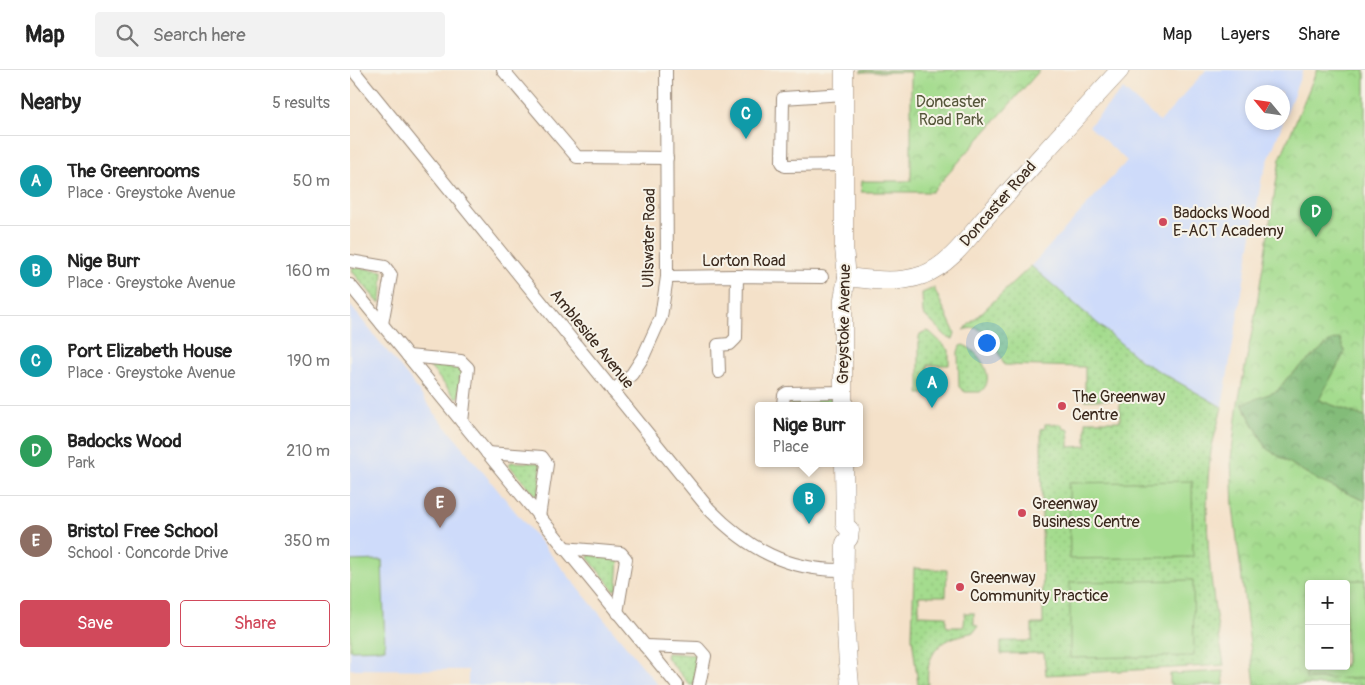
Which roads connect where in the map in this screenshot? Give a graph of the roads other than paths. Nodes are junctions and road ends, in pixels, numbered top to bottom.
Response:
1 (353, 70) edge
2 (503, 70) edge
3 (666, 70) edge
4 (844, 70) edge
5 (1120, 70) edge
6 (844, 94) junction
7 (667, 158) junction
8 (844, 165) junction
9 (350, 261) edge
10 (737, 276) junction
11 (667, 277) junction
12 (822, 277) dead end
13 (847, 277) junction
14 (350, 285) edge
15 (382, 324) junction
16 (408, 356) junction
17 (719, 372) dead end
18 (613, 391) junction
19 (843, 399) edge
20 (783, 402) edge
21 (462, 422) junction
22 (487, 453) junction
23 (844, 467) edge
24 (539, 516) junction
25 (564, 548) junction
26 (844, 570) junction
27 (618, 613) junction
28 (645, 646) junction
29 (677, 685) edge
30 (699, 685) edge
31 (850, 685) edge

1 - 18 street, Ambleside Avenue
2 - 7 street
3 - 7 street, Ullswater Road
4 - 6 street, Greystoke Avenue
5 - 13 street, Doncaster Road
6 - 8 street, Greystoke Avenue
6 - 8 street
7 - 11 street, Ullswater Road
8 - 13 street, Greystoke Avenue
9 - 15 street
10 - 11 street, Lorton Road
10 - 12 street, Lorton Road
10 - 17 street
11 - 18 street, Ullswater Road
13 - 19 street, Greystoke Avenue
14 - 15 street
15 - 16 street
16 - 21 street
16 - 21 street
18 - 26 street, Ambleside Avenue
19 - 20 street, Greystoke Avenue
21 - 22 street
22 - 24 street
22 - 24 street
23 - 26 street
24 - 25 street
25 - 27 street
25 - 27 street
26 - 31 street
27 - 28 street
28 - 29 street
28 - 30 street

